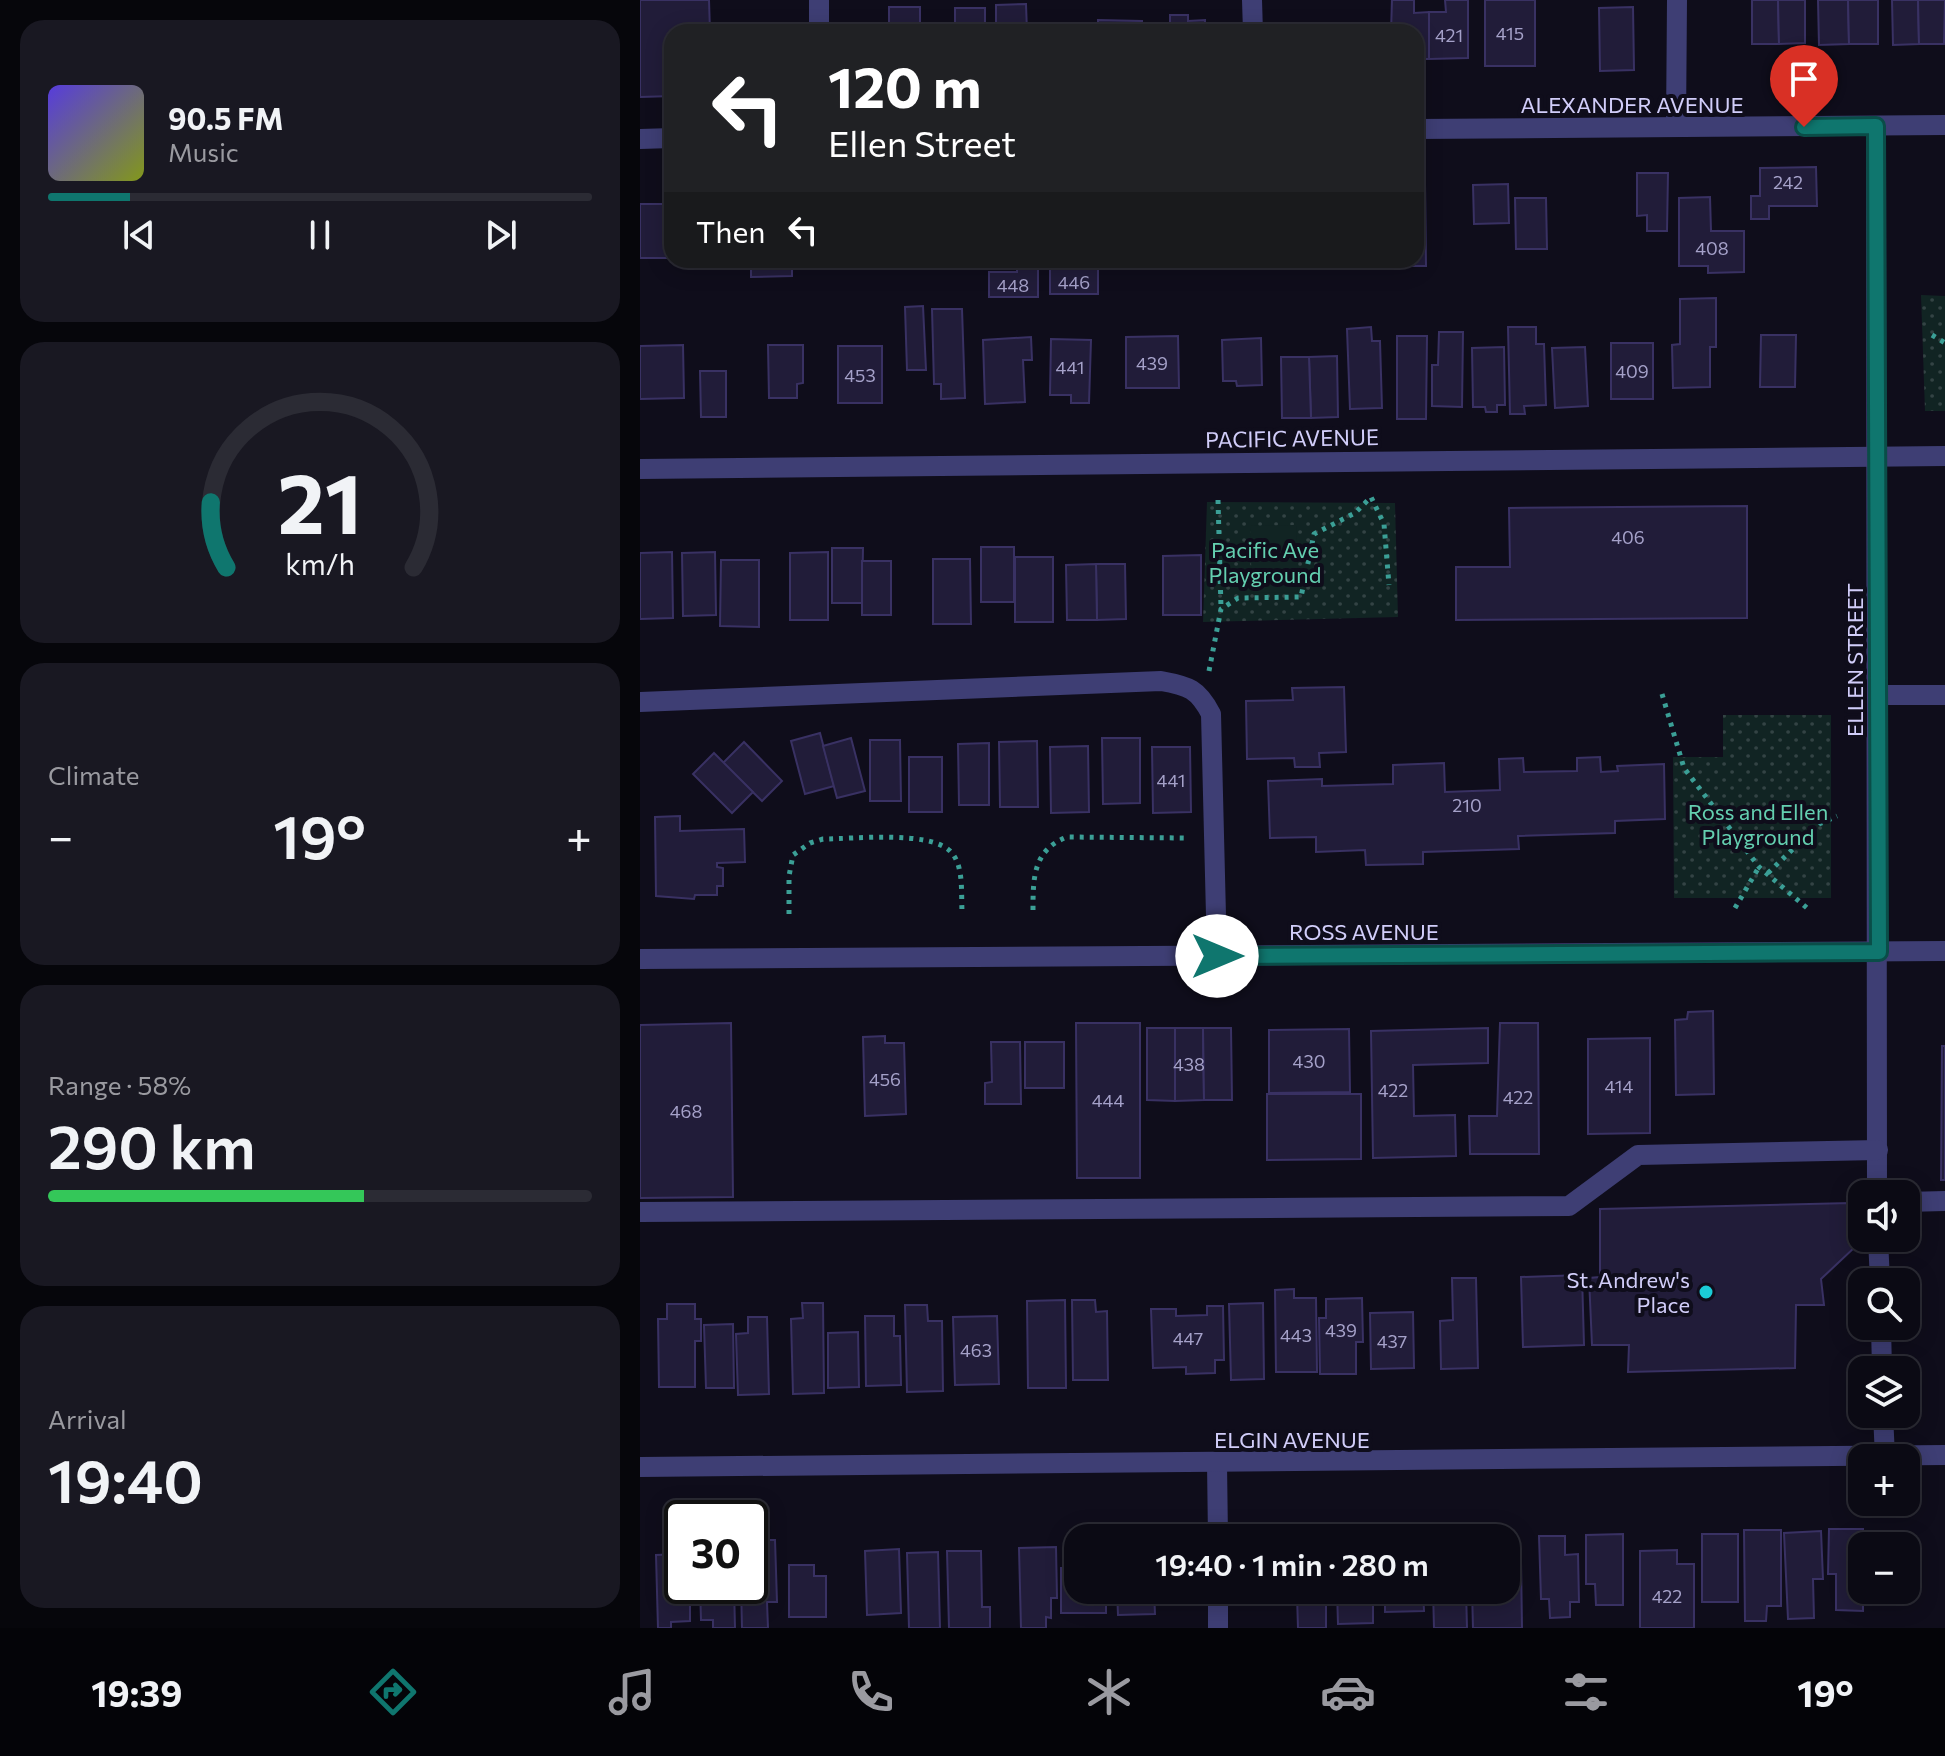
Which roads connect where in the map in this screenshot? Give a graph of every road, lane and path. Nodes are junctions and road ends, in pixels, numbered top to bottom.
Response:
1 (819, 0) edge
2 (1252, 0) edge
3 (1677, 0) edge
4 (819, 24) edge
5 (1253, 24) edge
6 (1945, 125) edge
7 (1876, 126) junction
8 (1676, 127) junction
9 (1424, 129) edge
10 (664, 138) edge
11 (640, 139) edge
12 (1932, 335) dead end
13 (1945, 343) edge
14 (1876, 456) junction
15 (1945, 456) edge
16 (640, 469) edge
17 (1218, 500) dead end
18 (1389, 585) dead end
19 (1221, 609) junction
20 (1662, 694) dead end
21 (1201, 695) junction
22 (1878, 695) junction
23 (1945, 695) edge
24 (640, 702) edge
25 (1837, 816) dead end
26 (1216, 838) junction
27 (1759, 867) junction
28 (1768, 873) junction
29 (1735, 908) dead end
30 (1807, 908) dead end
31 (1033, 910) dead end
32 (962, 911) dead end
33 (789, 914) dead end
34 (1945, 951) edge
35 (1879, 952) junction
36 (1217, 956) junction
37 (640, 959) edge
38 (1878, 1150) junction
39 (1877, 1180) edge
40 (1945, 1201) edge
41 (1920, 1202) edge
42 (640, 1212) edge
43 (1945, 1455) edge
44 (1920, 1456) edge
45 (1848, 1457) edge
46 (1217, 1463) junction
47 (640, 1467) edge
48 (1218, 1524) edge
49 (1218, 1604) edge
50 (1218, 1628) edge

1 - 4 street
2 - 5 street
3 - 8 street
6 - 7 street, ALEXANDER AVENUE
7 - 8 street, ALEXANDER AVENUE
7 - 14 street, ELLEN STREET
8 - 9 street, ALEXANDER AVENUE
10 - 11 street
12 - 13 path
14 - 15 street, PACIFIC AVENUE
14 - 16 street, PACIFIC AVENUE
14 - 22 street, ELLEN STREET
17 - 19 path
18 - 19 path
19 - 21 path
20 - 27 path
21 - 24 street
21 - 26 street
22 - 23 street
22 - 35 street, ELLEN STREET
25 - 28 path
26 - 31 path
26 - 36 street
27 - 28 path
27 - 29 path
28 - 30 path
32 - 33 path
34 - 35 street, ROSS AVENUE
35 - 36 street, ROSS AVENUE
35 - 38 street, ELLEN STREET
36 - 37 street, ROSS AVENUE
38 - 39 street, ELLEN STREET
38 - 42 street
40 - 41 street
43 - 44 street, ELGIN AVENUE
45 - 46 street, ELGIN AVENUE
46 - 47 street, ELGIN AVENUE
46 - 48 street
49 - 50 street

